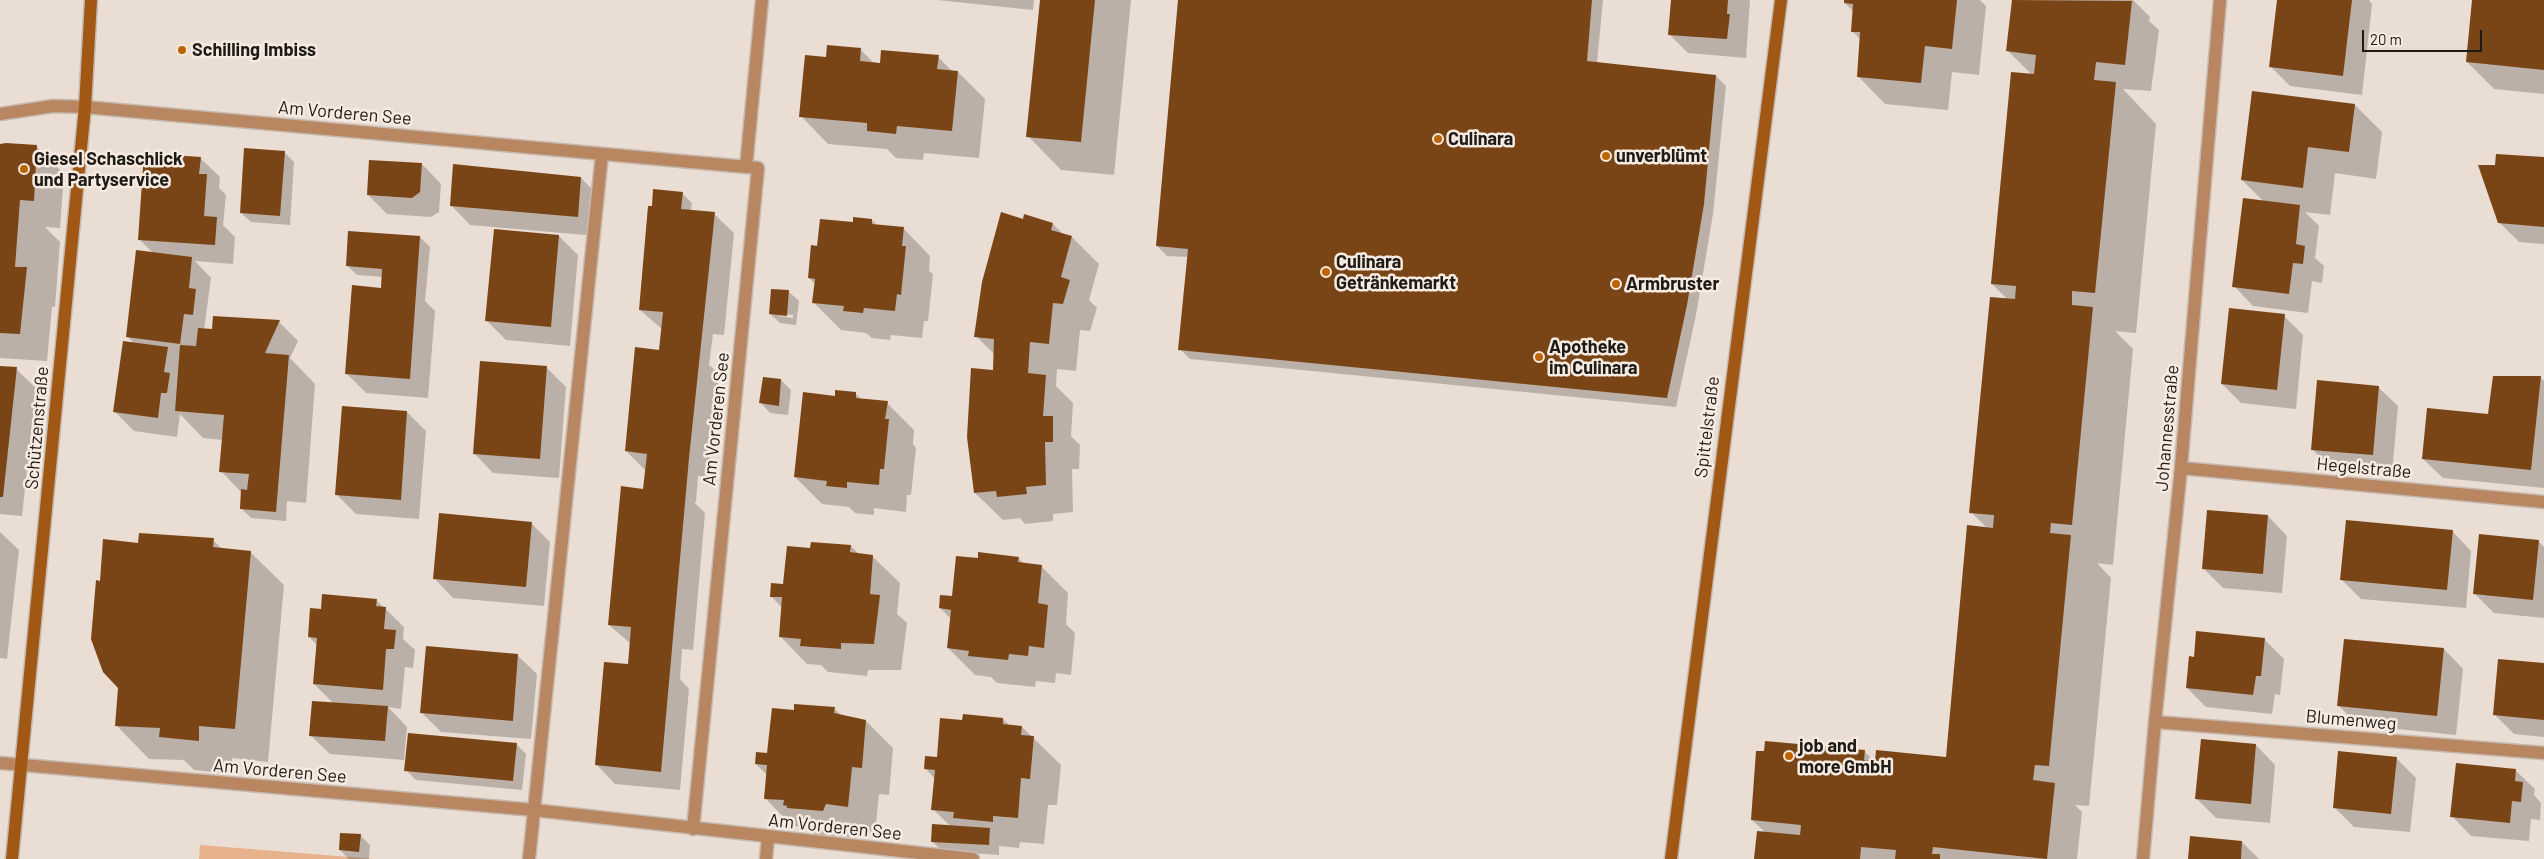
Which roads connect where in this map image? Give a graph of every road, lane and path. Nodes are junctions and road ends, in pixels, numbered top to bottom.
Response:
1 (91, 0) edge
2 (762, 0) edge
3 (1780, 0) edge
4 (2220, 0) edge
5 (86, 107) junction
6 (0, 114) edge
7 (602, 154) junction
8 (746, 167) junction
9 (2181, 468) junction
10 (2544, 502) edge
11 (2154, 722) junction
12 (2544, 753) edge
13 (0, 763) edge
14 (23, 765) junction
15 (534, 810) junction
16 (694, 829) junction
17 (768, 837) junction
18 (12, 859) edge
19 (529, 859) edge
20 (766, 859) edge
21 (974, 859) edge
22 (1671, 859) edge
23 (2143, 859) edge

1 - 5 main road, Schützenstraße
2 - 8 street
3 - 22 main road, Spittelstraße
4 - 9 street, Johannesstraße
5 - 6 street, Am Vorderen See
5 - 7 street, Am Vorderen See
5 - 14 main road, Schützenstraße
7 - 8 street, Am Vorderen See
7 - 15 street
8 - 16 street, Am Vorderen See
9 - 10 street, Hegelstraße
9 - 11 street, Johannesstraße
11 - 12 street, Blumenweg
11 - 23 street, Johannesstraße
13 - 14 street, Am Vorderen See
14 - 15 street, Am Vorderen See
14 - 18 main road, Schützenstraße
15 - 16 street, Am Vorderen See
15 - 19 street
16 - 17 street, Am Vorderen See
17 - 20 street
17 - 21 street, Am Vorderen See

